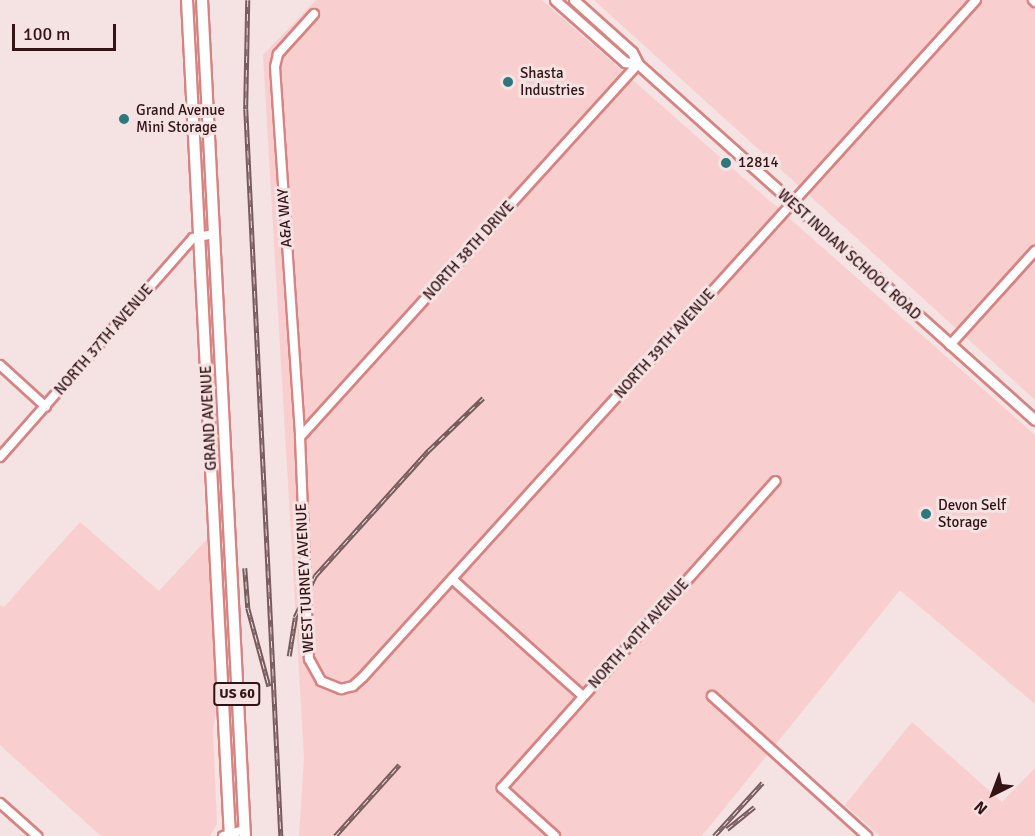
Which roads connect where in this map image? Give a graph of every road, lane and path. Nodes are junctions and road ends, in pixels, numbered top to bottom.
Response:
1 (187, 0) edge
2 (202, 0) edge
3 (555, 0) edge
4 (976, 0) edge
5 (579, 2) edge
6 (188, 14) junction
7 (314, 14) dead end
8 (571, 15) junction
9 (204, 23) junction
10 (638, 64) junction
11 (792, 203) junction
12 (214, 234) junction
13 (199, 235) junction
14 (1035, 251) edge
15 (950, 345) junction
16 (0, 365) edge
17 (46, 406) junction
18 (1035, 420) edge
19 (300, 437) junction
20 (0, 457) edge
21 (776, 481) dead end
22 (214, 528) junction
23 (229, 528) junction
24 (452, 579) junction
25 (353, 686) joint
26 (583, 696) junction
27 (712, 696) dead end
28 (0, 803) edge
29 (244, 833) edge
30 (227, 834) edge
31 (37, 836) edge
32 (555, 836) edge
33 (867, 836) edge

1 - 6 highway, GRAND AVENUE / US 60
2 - 9 highway, GRAND AVENUE / US 60
3 - 8 main road, WEST INDIAN SCHOOL ROAD
4 - 11 street, NORTH 39TH AVENUE
5 - 8 street
5 - 10 main road, WEST INDIAN SCHOOL ROAD
6 - 9 highway
6 - 13 highway, GRAND AVENUE / US 60
7 - 19 street, A&A WAY
8 - 10 main road, WEST INDIAN SCHOOL ROAD
9 - 12 highway, GRAND AVENUE / US 60
10 - 11 main road, WEST INDIAN SCHOOL ROAD
10 - 19 street, NORTH 38TH DRIVE
11 - 15 main road, WEST INDIAN SCHOOL ROAD
11 - 24 street, NORTH 39TH AVENUE
12 - 13 street
12 - 23 highway, GRAND AVENUE / US 60
13 - 17 street, NORTH 37TH AVENUE
13 - 22 highway, GRAND AVENUE / US 60
14 - 15 street
15 - 18 main road, WEST INDIAN SCHOOL ROAD
16 - 17 street
17 - 20 street, NORTH 37TH AVENUE
19 - 25 street, WEST TURNEY AVENUE
21 - 26 street, NORTH 40TH AVENUE
22 - 23 highway
22 - 30 highway, GRAND AVENUE / US 60
23 - 29 highway, GRAND AVENUE / US 60
24 - 25 street, NORTH 39TH AVENUE
24 - 26 street
26 - 32 street, NORTH 40TH AVENUE
27 - 33 street
28 - 31 street
29 - 30 street

